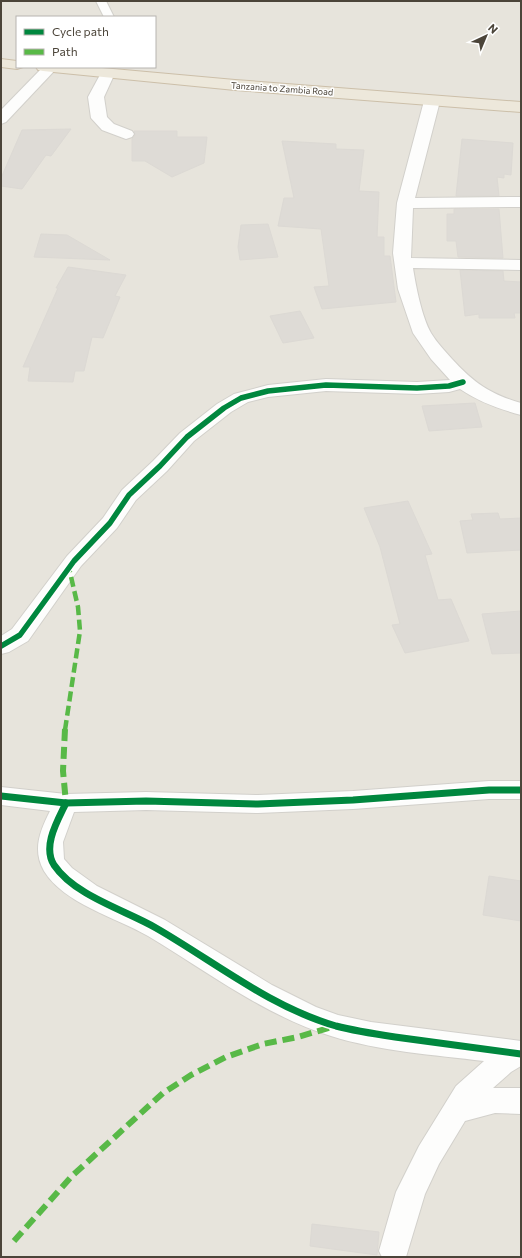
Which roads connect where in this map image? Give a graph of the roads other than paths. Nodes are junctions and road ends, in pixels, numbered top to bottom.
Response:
1 (101, 1) edge
2 (108, 16) edge
3 (1, 63) edge
4 (16, 65) edge
5 (46, 68) edge
6 (60, 68) edge
7 (99, 71) edge
8 (432, 101) junction
9 (521, 107) edge
10 (1, 119) edge
11 (126, 134) dead end
12 (405, 202) junction
13 (521, 202) edge
14 (404, 263) junction
15 (521, 265) edge
16 (462, 382) junction
17 (521, 409) edge
18 (1, 646) edge
19 (521, 790) edge
20 (1, 796) edge
21 (66, 803) junction
22 (521, 1054) edge
23 (521, 1101) edge
24 (456, 1112) junction
25 (394, 1251) dead end

1 - 2 lane
3 - 4 highway
5 - 10 street
6 - 7 highway, Tanzania to Zambia Road
7 - 8 highway, Tanzania to Zambia Road
7 - 11 street
8 - 9 highway, Tanzania to Zambia Road
8 - 12 street
12 - 13 street
12 - 14 street
14 - 15 street
14 - 16 street
16 - 17 street
16 - 18 street
19 - 21 street
20 - 21 street
21 - 22 street
22 - 24 street
23 - 24 street
24 - 25 street

